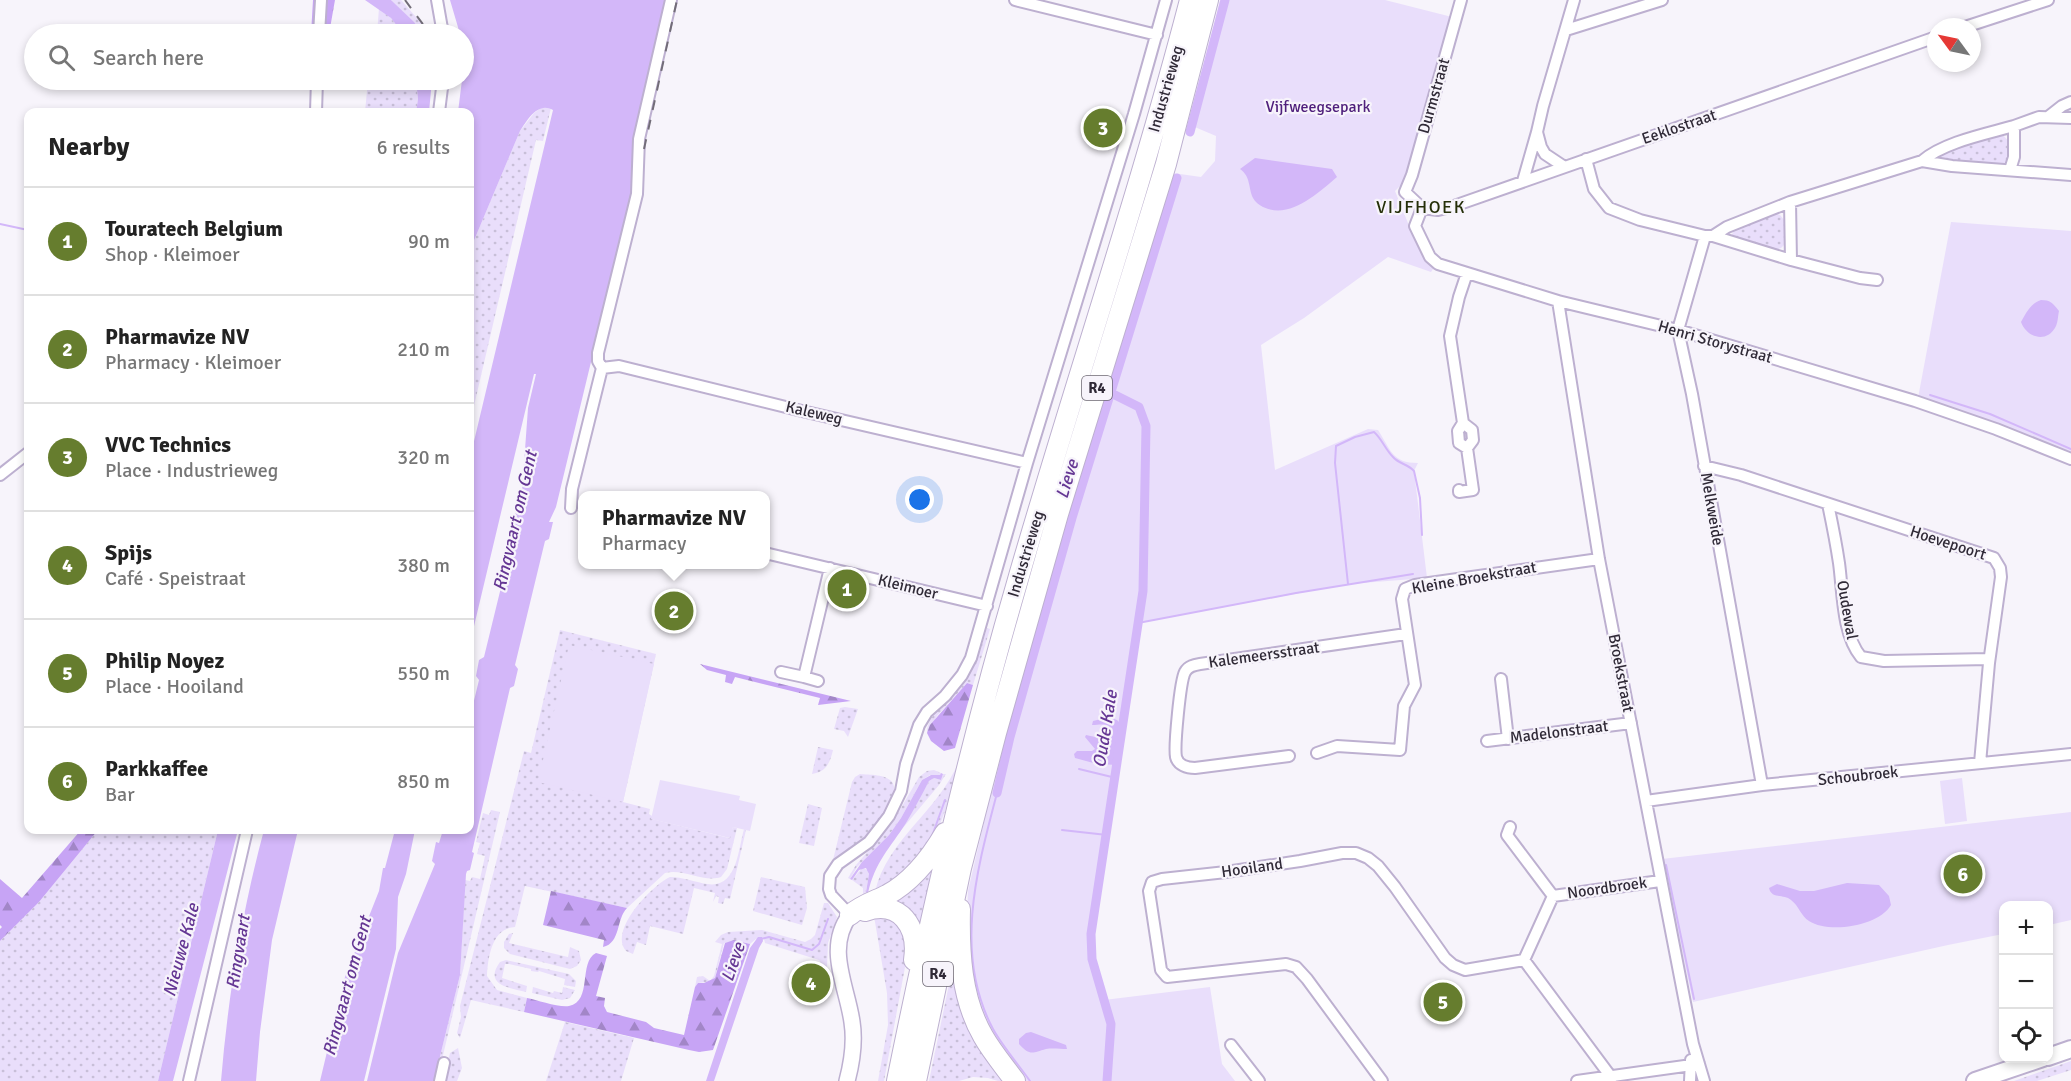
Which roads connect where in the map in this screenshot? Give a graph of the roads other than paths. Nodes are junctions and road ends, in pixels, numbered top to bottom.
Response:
1 (321, 0) edge
2 (437, 0) edge
3 (671, 0) edge
4 (1015, 0) edge
5 (1166, 0) edge
6 (1190, 0) edge
7 (1208, 0) edge
8 (1461, 0) edge
9 (1574, 0) edge
10 (1662, 0) edge
11 (2048, 0) edge
12 (1981, 22) edge
13 (319, 24) edge
14 (441, 24) edge
15 (1566, 30) junction
16 (1157, 35) junction
17 (1927, 40) edge
18 (317, 90) edge
19 (442, 90) edge
20 (2071, 102) edge
21 (316, 108) edge
22 (440, 108) edge
23 (2048, 117) junction
24 (2071, 118) edge
25 (2014, 126) junction
26 (1538, 132) junction
27 (1586, 159) junction
28 (1922, 161) junction
29 (1563, 166) junction
30 (2010, 170) junction
31 (2071, 175) edge
32 (1523, 181) junction
33 (1790, 202) junction
34 (1422, 208) junction
35 (1709, 236) junction
36 (1791, 260) junction
37 (1467, 273) junction
38 (1877, 280) dead end
39 (1558, 301) junction
40 (1678, 330) junction
41 (602, 368) junction
42 (24, 456) edge
43 (2071, 459) edge
44 (1027, 463) junction
45 (1704, 466) junction
46 (2, 473) edge
47 (1459, 490) dead end
48 (1828, 504) junction
49 (571, 508) dead end
50 (770, 554) edge
51 (1599, 559) junction
52 (830, 568) junction
53 (987, 606) junction
54 (1406, 634) junction
55 (1989, 659) junction
56 (781, 672) dead end
57 (804, 677) junction
58 (1501, 679) dead end
59 (818, 681) dead end
60 (1631, 723) junction
61 (1508, 739) junction
62 (1486, 741) dead end
63 (1317, 753) dead end
64 (2071, 754) edge
65 (1289, 756) dead end
66 (1980, 763) junction
67 (1762, 785) junction
68 (1646, 801) junction
69 (954, 818) junction
70 (1506, 833) dead end
71 (246, 834) edge
72 (961, 868) junction
73 (1660, 880) junction
74 (1553, 896) junction
75 (850, 915) junction
76 (1524, 960) junction
77 (914, 995) junction
78 (1231, 1045) dead end
79 (2071, 1049) edge
80 (2053, 1056) edge
81 (851, 1062) junction
82 (444, 1063) dead end
83 (2031, 1063) edge
84 (1694, 1065) junction
85 (1611, 1079) edge
86 (1703, 1079) edge
87 (189, 1081) edge
88 (440, 1081) edge
89 (843, 1081) edge
90 (847, 1081) edge
91 (897, 1081) edge
92 (916, 1081) edge
93 (1015, 1081) edge
94 (1259, 1081) edge
95 (1382, 1081) edge
96 (1577, 1081) edge
97 (1688, 1081) edge
98 (1975, 1081) edge

1 - 13 street
2 - 14 street
3 - 41 street
4 - 16 street
5 - 16 street, Industrieweg
6 - 69 highway, Industrieweg / R4
7 - 72 highway, Industrieweg / R4
8 - 34 street, Durmstraat
9 - 15 street
10 - 15 street
11 - 12 street
15 - 26 street
16 - 44 street, Industrieweg
17 - 27 street, Eeklostraat
18 - 21 street
19 - 22 street
20 - 23 street
23 - 24 street
23 - 25 street
25 - 28 street
25 - 30 street
26 - 29 street
26 - 32 street
27 - 29 street, Eeklostraat
27 - 35 street
28 - 30 street
28 - 33 street
29 - 32 street, Eeklostraat
30 - 31 street
32 - 34 street, Eeklostraat
33 - 35 street
33 - 36 street
34 - 37 street, Henri Storystraat
35 - 36 street
35 - 40 street, Melkweide
36 - 38 street
37 - 39 street, Henri Storystraat
37 - 47 street
39 - 40 street, Henri Storystraat
39 - 51 street, Broekstraat
40 - 43 street, Henri Storystraat
40 - 45 street, Melkweide
41 - 44 street, Kaleweg
41 - 49 street
42 - 46 street
44 - 53 street, Industrieweg
45 - 48 street, Hoevepoort
45 - 67 street, Melkweide
48 - 55 street, Hoevepoort
48 - 55 street, Oudewal
50 - 52 street, Kleimoer
51 - 54 street, Kleine Broekstraat
51 - 60 street, Broekstraat
52 - 53 street, Kleimoer
52 - 57 street
53 - 75 street, Industrieweg
54 - 63 street, Kleine Broekstraat
54 - 65 street, Kalemeersstraat
55 - 66 street, Hoevepoort
56 - 57 street
57 - 59 street
58 - 61 street
60 - 61 street, Madelonstraat
60 - 68 street, Broekstraat
61 - 62 street, Madelonstraat
64 - 66 street, Schoubroek
66 - 67 street, Schoubroek
67 - 68 street, Schoubroek
68 - 73 street, Broekstraat
69 - 75 highway, R4
69 - 77 highway, Industrieweg / R4
70 - 74 street, Noordbroek
71 - 87 street
72 - 92 highway, Industrieweg / R4
72 - 93 highway
73 - 74 street, Noordbroek
73 - 84 street, Broekstraat
74 - 76 street, Noordbroek
75 - 77 highway, R4
75 - 81 street
76 - 85 street
76 - 95 street, Hooiland
77 - 91 highway, Industrieweg / R4
78 - 94 street
79 - 80 main road
81 - 89 street
81 - 90 street
82 - 88 street
83 - 98 main road
84 - 85 street
84 - 86 street, Broekstraat
84 - 97 street, Broekstraat
85 - 96 street
86 - 97 street

